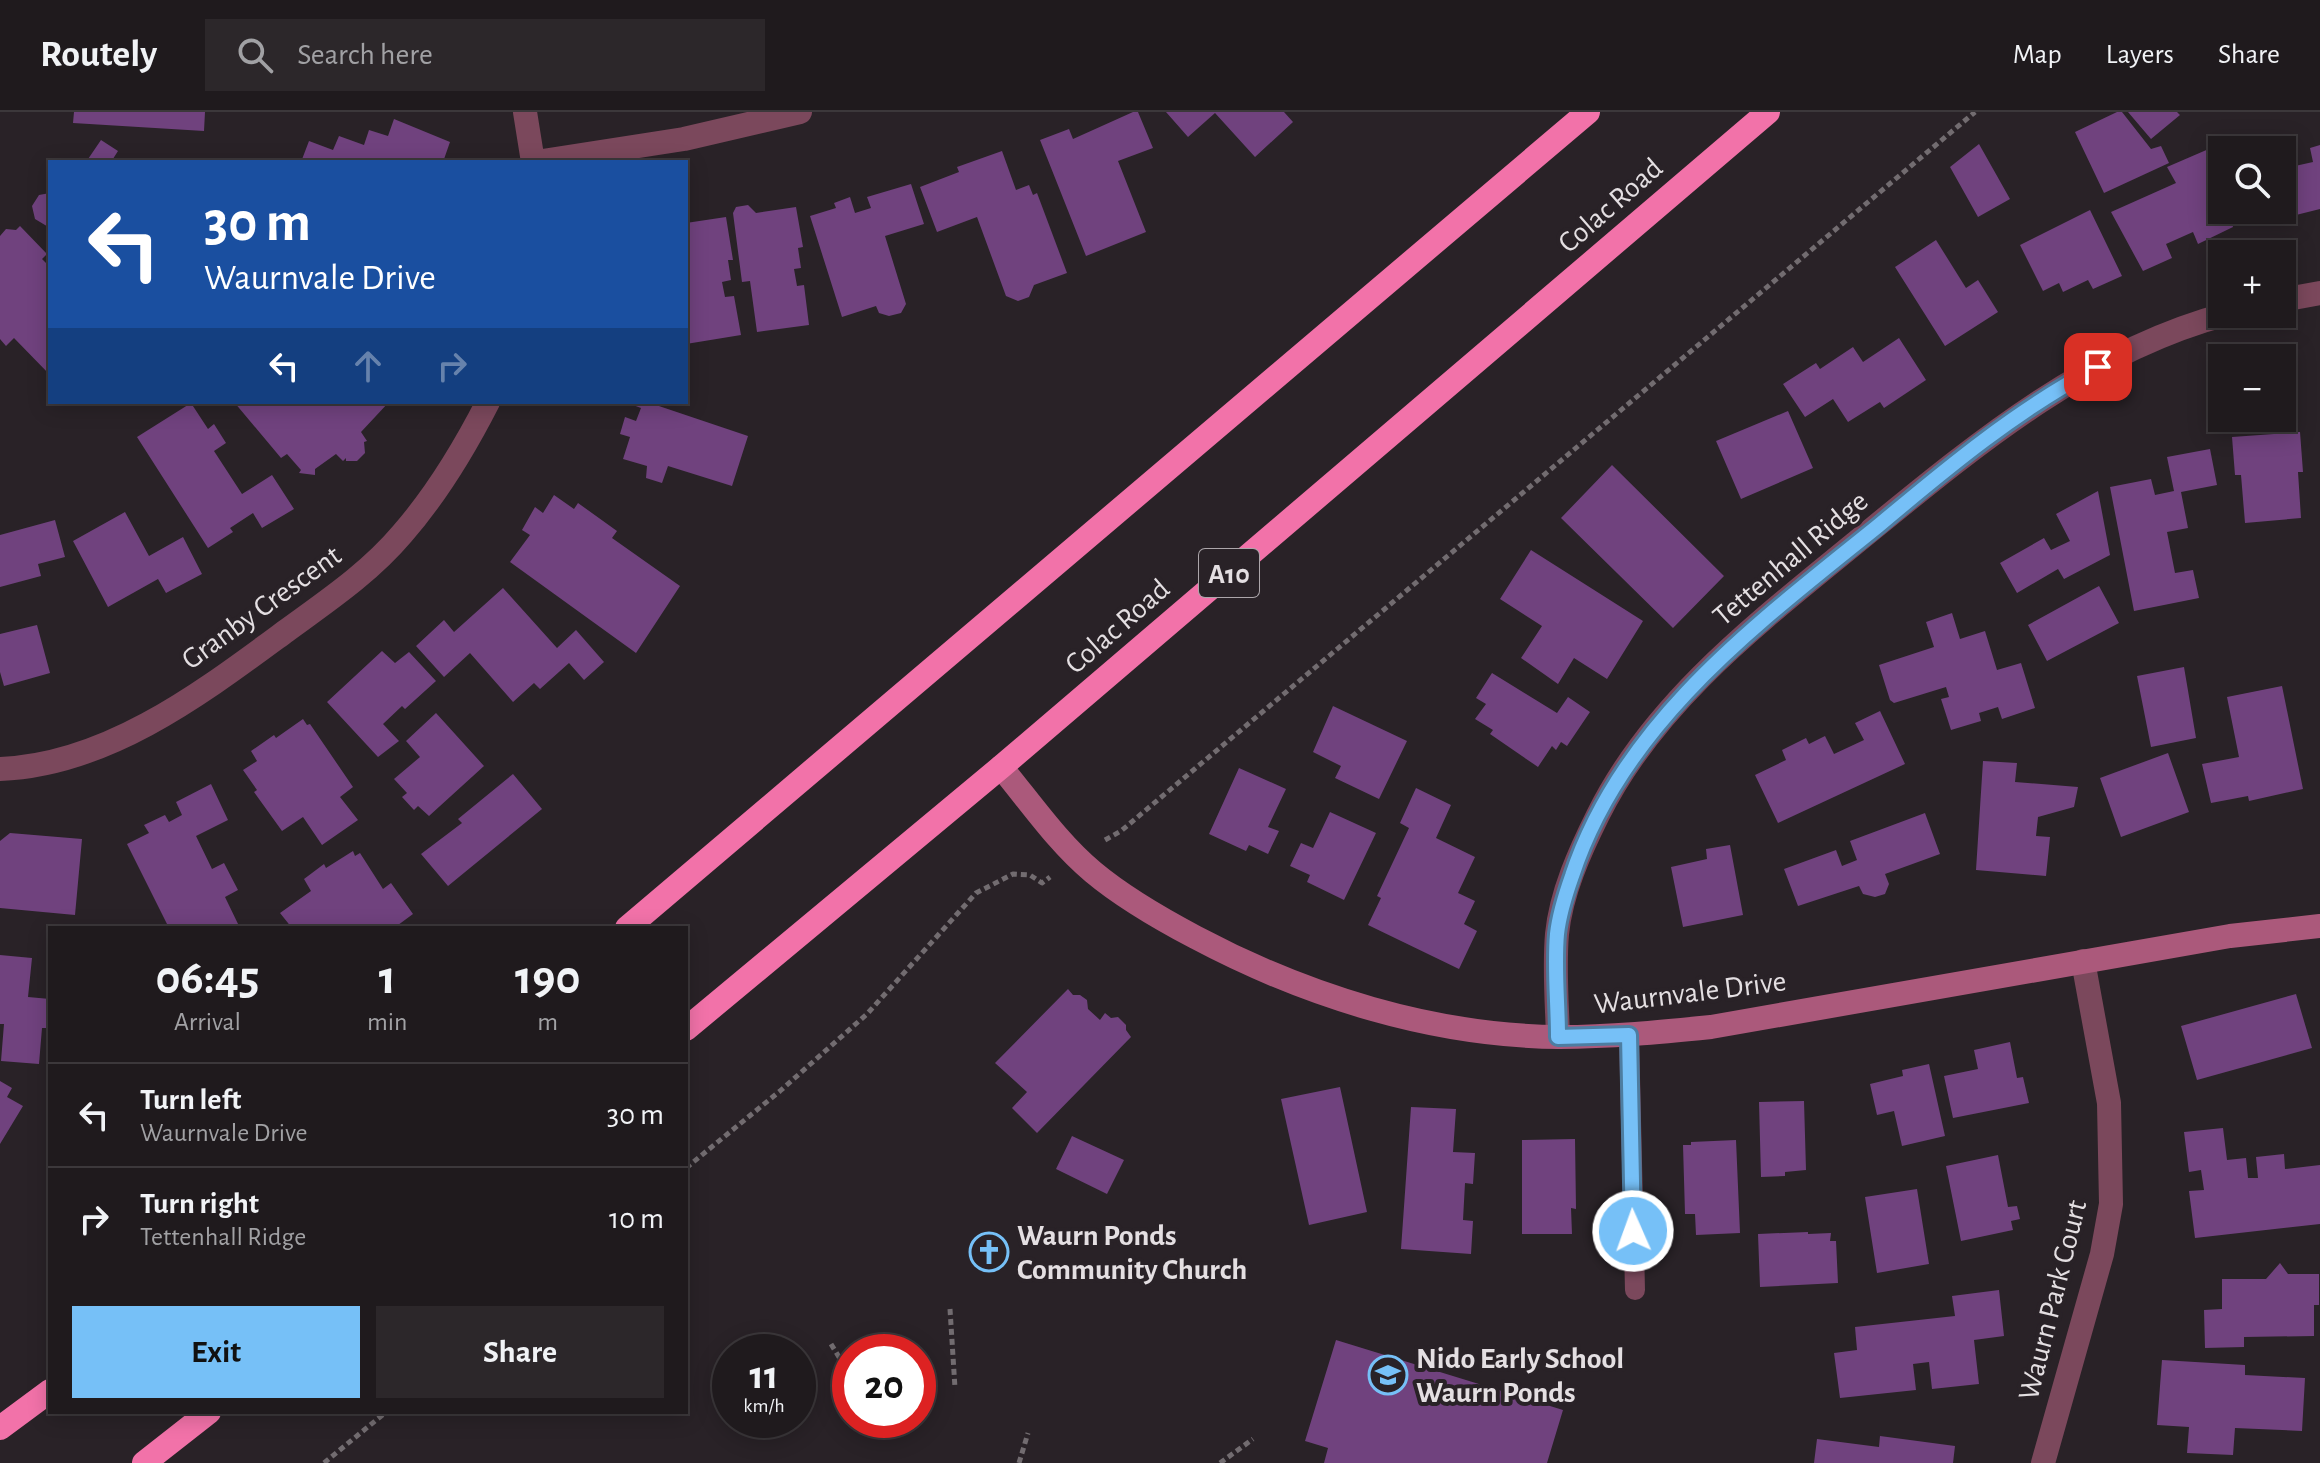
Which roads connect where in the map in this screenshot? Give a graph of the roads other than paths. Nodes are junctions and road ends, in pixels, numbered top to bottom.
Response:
1 (525, 112) edge
2 (800, 112) edge
3 (1588, 112) edge
4 (1768, 112) edge
5 (535, 160) edge
6 (548, 160) edge
7 (2320, 293) edge
8 (2296, 297) edge
9 (2208, 321) edge
10 (487, 404) edge
11 (1001, 767) junction
12 (0, 769) edge
13 (629, 926) edge
14 (2320, 926) edge
15 (2083, 961) junction
16 (688, 1027) edge
17 (1629, 1035) junction
18 (1558, 1037) junction
19 (1635, 1290) dead end
20 (48, 1392) edge
21 (206, 1414) edge
22 (0, 1428) edge
23 (144, 1463) edge
24 (2043, 1463) edge

1 - 5 street
2 - 6 street
3 - 13 highway
4 - 11 highway, Colac Road / A10
7 - 8 street
9 - 18 street, Tettenhall Ridge
10 - 12 street, Granby Crescent
11 - 16 highway, Colac Road / A10
11 - 18 street, Waurnvale Drive
14 - 15 street, Waurnvale Drive
15 - 17 street, Waurnvale Drive
15 - 24 street, Waurn Park Court
17 - 18 street, Waurnvale Drive
17 - 19 lane
20 - 22 highway
21 - 23 highway

